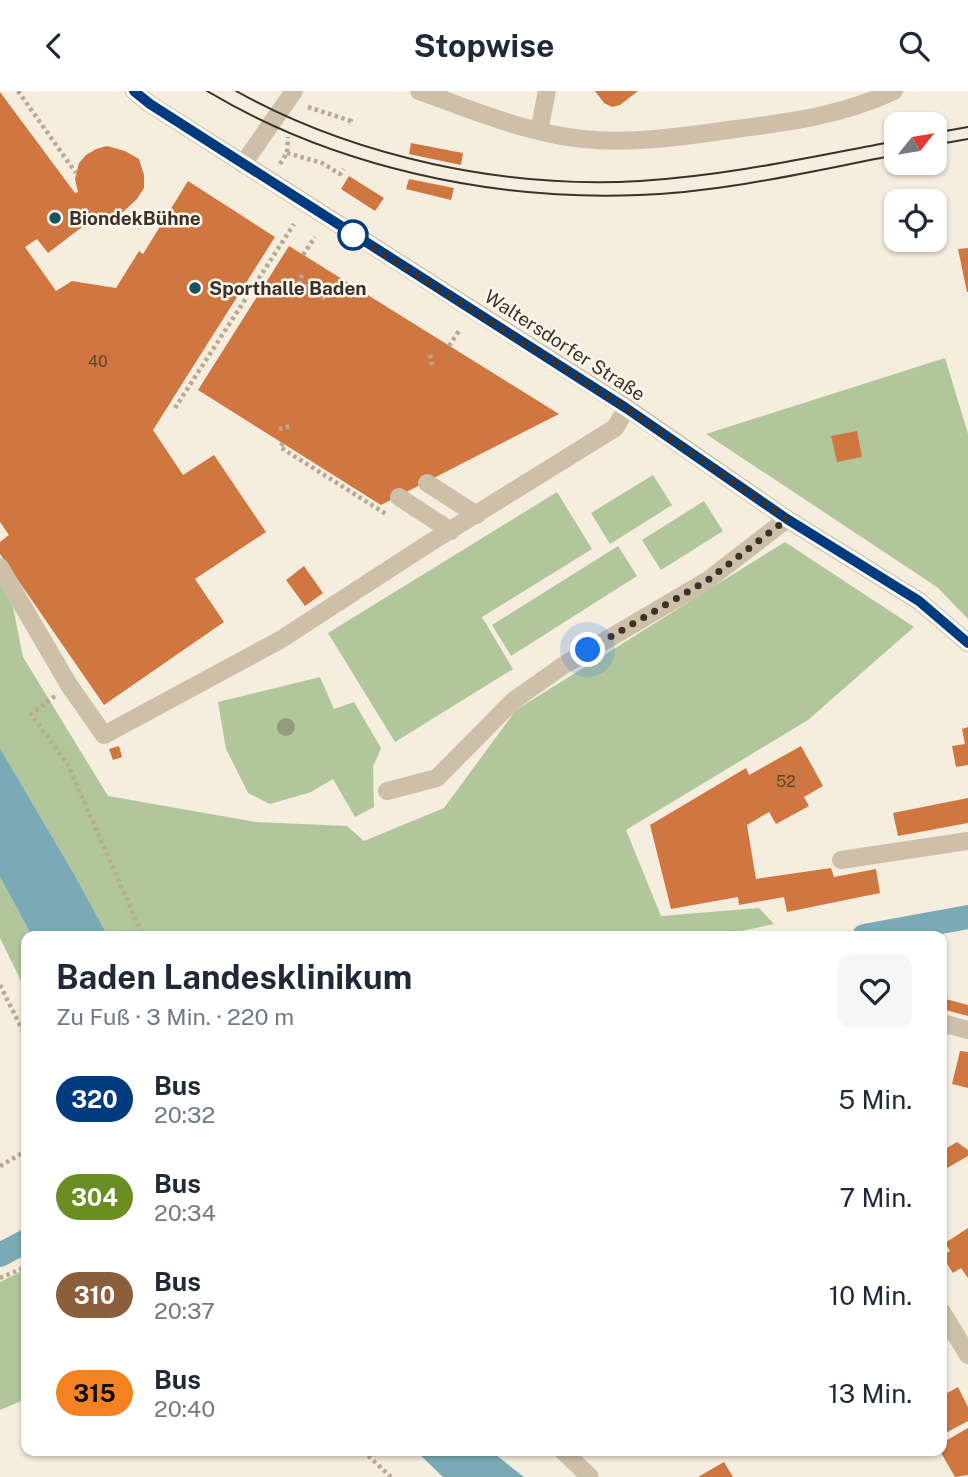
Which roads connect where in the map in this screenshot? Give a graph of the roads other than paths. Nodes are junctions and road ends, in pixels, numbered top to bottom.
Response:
1 (134, 91) edge
2 (294, 91) edge
3 (419, 91) edge
4 (547, 91) edge
5 (894, 91) edge
6 (539, 131) junction
7 (243, 164) junction
8 (626, 408) junction
9 (427, 483) dead end
10 (399, 497) dead end
11 (477, 515) junction
12 (787, 519) junction
13 (451, 531) junction
14 (0, 567) edge
15 (968, 643) edge
16 (387, 791) dead end
17 (968, 841) edge
18 (841, 860) dead end
19 (947, 1024) edge
20 (968, 1030) edge
21 (947, 1320) edge
22 (968, 1355) edge
23 (568, 1456) edge
24 (590, 1477) edge

1 - 7 street, Waltersdorfer Straße
2 - 7 street
3 - 6 street
4 - 6 street
5 - 6 street
7 - 8 street, Waltersdorfer Straße
8 - 11 street
8 - 12 street, Waltersdorfer Straße
9 - 11 street
10 - 13 street
11 - 13 street
12 - 15 street, Waltersdorfer Straße
12 - 16 street
13 - 14 street
17 - 18 street
19 - 20 street
21 - 22 street
23 - 24 street

